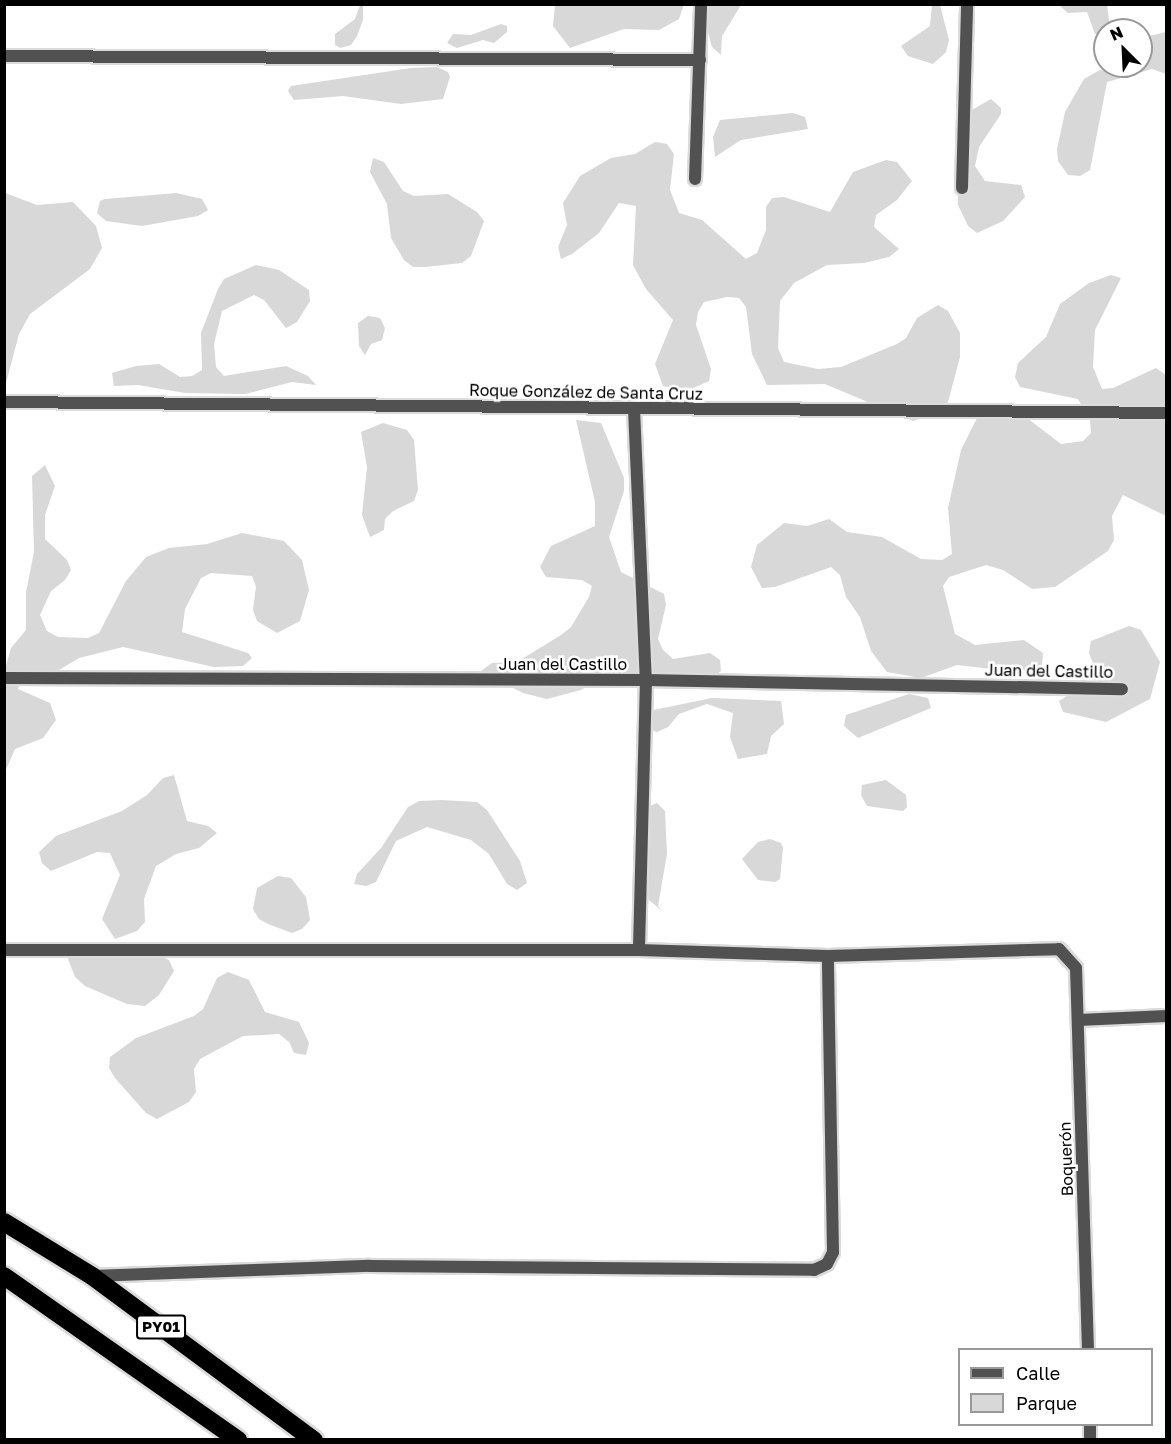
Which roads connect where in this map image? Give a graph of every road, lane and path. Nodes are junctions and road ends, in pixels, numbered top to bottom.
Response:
1 (701, 4) edge
2 (967, 4) edge
3 (4, 56) edge
4 (700, 60) junction
5 (695, 179) dead end
6 (962, 188) dead end
7 (4, 402) edge
8 (634, 409) junction
9 (1167, 413) edge
10 (4, 678) edge
11 (646, 680) junction
12 (1122, 689) dead end
13 (4, 950) edge
14 (639, 950) junction
15 (828, 956) junction
16 (1167, 1016) edge
17 (1079, 1020) junction
18 (4, 1221) edge
19 (4, 1276) edge
20 (92, 1276) junction
21 (1088, 1348) edge
22 (238, 1440) edge
23 (314, 1440) edge

1 - 4 street
2 - 6 street
3 - 4 street
4 - 5 street
7 - 8 street, Roque González de Santa Cruz
8 - 9 street, Roque González de Santa Cruz
8 - 11 street
10 - 11 street, Juan del Castillo
11 - 12 street, Juan del Castillo
11 - 14 street
13 - 14 street
14 - 15 street
15 - 17 street, Boquerón
15 - 20 street
16 - 17 street
17 - 21 street, Boquerón
18 - 20 highway, PY01
19 - 22 highway, PY01
20 - 23 highway, PY01

